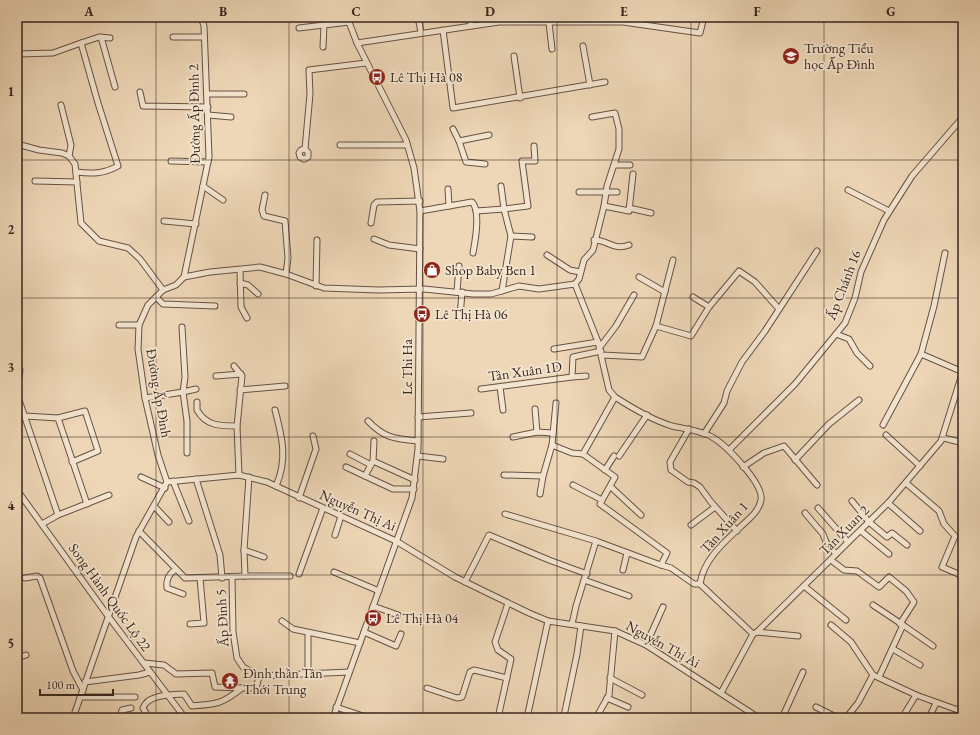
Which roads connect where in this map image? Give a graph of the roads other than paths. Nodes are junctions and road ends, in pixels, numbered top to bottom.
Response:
1 (418, 17) edge
2 (470, 17) edge
3 (704, 17) edge
4 (202, 19) edge
5 (348, 19) edge
6 (549, 23) junction
7 (324, 25) junction
8 (471, 25) junction
9 (299, 28) dead end
10 (443, 30) junction
11 (421, 32) junction
12 (101, 37) junction
13 (173, 37) dead end
14 (204, 37) junction
15 (110, 38) dead end
16 (81, 43) junction
17 (356, 43) junction
18 (583, 46) dead end
19 (323, 47) dead end
20 (552, 49) dead end
21 (17, 54) edge
22 (514, 56) dead end
23 (366, 63) junction
24 (606, 82) dead end
25 (590, 85) junction
26 (115, 87) dead end
27 (140, 92) dead end
28 (207, 94) junction
29 (244, 94) dead end
30 (520, 98) junction
31 (61, 105) dead end
32 (208, 107) junction
33 (208, 115) junction
34 (231, 117) dead end
35 (592, 117) dead end
36 (963, 117) edge
37 (453, 129) dead end
38 (488, 135) dead end
39 (459, 141) junction
40 (17, 144) edge
41 (340, 145) dead end
42 (407, 145) junction
43 (534, 146) dead end
44 (305, 149) dead end
45 (69, 156) junction
46 (171, 161) dead end
47 (208, 162) junction
48 (485, 164) dead end
49 (614, 165) junction
50 (630, 165) dead end
51 (76, 172) junction
52 (633, 174) dead end
53 (34, 181) dead end
54 (77, 182) junction
55 (203, 186) junction
56 (501, 186) dead end
57 (448, 189) dead end
58 (848, 190) dead end
59 (579, 192) dead end
60 (617, 192) dead end
61 (606, 193) junction
62 (265, 195) dead end
63 (223, 200) dead end
64 (420, 201) junction
65 (449, 206) junction
66 (604, 206) junction
67 (630, 208) junction
68 (504, 209) junction
69 (420, 211) junction
70 (476, 211) junction
71 (889, 211) junction
72 (651, 213) dead end
73 (164, 220) dead end
74 (371, 223) dead end
75 (196, 224) junction
76 (511, 236) junction
77 (532, 237) dead end
78 (374, 239) dead end
79 (317, 240) dead end
80 (594, 240) junction
81 (629, 245) dead end
82 (420, 250) junction
83 (817, 251) dead end
84 (473, 253) dead end
85 (945, 253) dead end
86 (547, 256) dead end
87 (673, 260) dead end
88 (459, 266) dead end
89 (240, 270) junction
90 (580, 272) junction
91 (286, 274) junction
92 (184, 277) junction
93 (638, 278) dead end
94 (240, 283) junction
95 (575, 284) junction
96 (316, 286) junction
97 (419, 289) junction
98 (163, 290) junction
99 (502, 291) junction
100 (459, 292) junction
101 (665, 292) junction
102 (258, 294) dead end
103 (634, 295) dead end
104 (156, 297) junction
105 (693, 297) dead end
106 (215, 306) dead end
107 (709, 307) junction
108 (779, 309) junction
109 (460, 317) dead end
110 (247, 318) dead end
111 (119, 325) dead end
112 (139, 325) junction
113 (656, 326) junction
114 (182, 327) dead end
115 (836, 334) junction
116 (554, 349) dead end
117 (600, 349) junction
118 (921, 354) junction
119 (234, 366) dead end
120 (870, 366) dead end
121 (17, 369) edge
122 (963, 371) edge
123 (241, 374) junction
124 (216, 376) dead end
125 (586, 376) dead end
126 (572, 377) junction
127 (285, 386) dead end
128 (500, 387) junction
129 (196, 389) dead end
130 (480, 389) dead end
131 (240, 390) junction
132 (183, 392) junction
133 (17, 393) edge
134 (615, 397) junction
135 (145, 398) junction
136 (859, 400) dead end
137 (197, 402) dead end
138 (556, 403) dead end
139 (535, 409) dead end
140 (275, 410) dead end
141 (503, 410) dead end
142 (471, 412) dead end
143 (647, 415) junction
144 (25, 416) junction
145 (418, 417) junction
146 (58, 418) junction
147 (368, 421) dead end
148 (883, 425) dead end
149 (237, 426) junction
150 (689, 430) junction
151 (537, 432) junction
152 (553, 433) junction
153 (704, 434) junction
154 (886, 435) dead end
155 (313, 436) dead end
156 (513, 437) dead end
157 (944, 438) junction
158 (374, 441) dead end
159 (418, 441) junction
160 (963, 443) edge
161 (552, 445) junction
162 (729, 450) junction
163 (188, 453) dead end
164 (350, 454) dead end
165 (583, 454) junction
166 (418, 456) junction
167 (443, 459) dead end
168 (795, 460) junction
169 (72, 462) junction
170 (372, 463) junction
171 (920, 466) junction
172 (346, 467) dead end
173 (743, 467) junction
174 (605, 470) junction
175 (239, 475) junction
176 (504, 475) dead end
177 (365, 476) junction
178 (543, 476) junction
179 (141, 477) dead end
180 (249, 477) junction
181 (196, 478) junction
182 (415, 480) junction
183 (170, 482) junction
184 (906, 483) junction
185 (817, 484) dead end
186 (573, 485) dead end
187 (276, 486) junction
188 (611, 487) junction
189 (164, 488) junction
190 (414, 489) junction
191 (17, 492) edge
192 (540, 494) dead end
193 (109, 495) dead end
194 (299, 498) junction
195 (602, 500) junction
196 (852, 501) dead end
197 (888, 503) junction
198 (87, 504) junction
199 (154, 506) junction
200 (715, 507) junction
201 (323, 508) junction
202 (818, 508) dead end
203 (805, 513) dead end
204 (505, 514) dead end
205 (58, 515) junction
206 (641, 515) dead end
207 (340, 516) junction
208 (189, 521) dead end
209 (169, 522) dead end
210 (869, 522) junction
211 (42, 524) junction
212 (691, 525) dead end
213 (139, 531) junction
214 (737, 531) junction
215 (861, 531) junction
216 (920, 531) dead end
217 (335, 536) dead end
218 (396, 541) junction
219 (596, 541) junction
220 (848, 542) junction
221 (907, 545) dead end
222 (244, 550) junction
223 (627, 553) junction
224 (836, 554) junction
225 (889, 554) dead end
226 (264, 557) dead end
227 (831, 560) junction
228 (661, 565) junction
229 (176, 569) junction
230 (623, 570) dead end
231 (334, 572) dead end
232 (299, 574) dead end
233 (587, 574) junction
234 (244, 576) junction
235 (290, 576) dead end
236 (963, 576) edge
237 (232, 577) junction
238 (25, 578) dead end
239 (200, 578) junction
240 (222, 578) junction
241 (584, 580) junction
242 (465, 582) junction
243 (700, 584) junction
244 (804, 586) junction
245 (379, 591) junction
246 (183, 594) dead end
247 (629, 596) dead end
248 (508, 603) junction
249 (872, 605) dead end
250 (373, 606) junction
251 (663, 607) dead end
252 (398, 615) dead end
253 (108, 616) junction
254 (548, 620) junction
255 (846, 620) dead end
256 (282, 621) dead end
257 (190, 624) dead end
258 (572, 624) junction
259 (831, 625) dead end
260 (902, 625) junction
261 (581, 626) junction
262 (615, 631) junction
263 (364, 632) junction
264 (308, 633) junction
265 (755, 633) junction
266 (401, 634) dead end
267 (798, 636) dead end
268 (360, 643) junction
269 (646, 645) junction
270 (933, 646) dead end
271 (893, 649) junction
272 (26, 655) dead end
273 (17, 658) edge
274 (144, 663) junction
275 (920, 665) dead end
276 (150, 672) junction
277 (349, 672) junction
278 (803, 672) dead end
279 (308, 673) junction
280 (873, 675) junction
281 (259, 676) junction
282 (879, 677) junction
283 (507, 678) junction
284 (610, 678) junction
285 (86, 682) junction
286 (242, 688) junction
287 (427, 688) dead end
288 (83, 690) junction
289 (721, 693) junction
290 (168, 695) junction
291 (642, 695) dead end
292 (916, 695) junction
293 (80, 697) junction
294 (135, 697) dead end
295 (607, 698) junction
296 (936, 703) junction
297 (963, 705) edge
298 (336, 707) junction
299 (628, 707) dead end
300 (816, 707) dead end
301 (131, 708) dead end
302 (564, 716) dead end
303 (365, 717) edge
304 (755, 717) edge
305 (73, 718) edge
306 (120, 718) edge
307 (148, 718) edge
308 (185, 718) edge
309 (333, 718) edge
310 (498, 718) edge
311 (527, 718) edge
312 (596, 718) edge
313 (782, 718) edge
314 (838, 718) edge
315 (846, 718) edge
316 (902, 718) edge
317 (929, 718) edge

1 - 11 street
2 - 8 street
3 - 6 street
4 - 14 street, Đường Ấp Đình 2
5 - 7 street
5 - 17 street, Le Thi Ha
6 - 8 street
6 - 20 street
7 - 9 street
7 - 19 street
8 - 10 street
10 - 11 street
10 - 30 street
11 - 17 street
12 - 15 street
12 - 16 street
12 - 26 street
13 - 14 street
14 - 28 street, Đường Ấp Đình 2
16 - 21 street
16 - 51 street
17 - 23 street, Le Thi Ha
18 - 25 street
22 - 30 street
23 - 42 street, Le Thi Ha
23 - 44 street
24 - 25 street
25 - 30 street
27 - 32 street
28 - 29 street
28 - 32 street, Đường Ấp Đình 2
31 - 45 street
32 - 33 street, Đường Ấp Đình 2
33 - 34 street
33 - 47 street, Đường Ấp Đình 2
35 - 49 street
36 - 71 street, Ấp Chánh 16
37 - 39 street
38 - 39 street
39 - 48 street
40 - 45 street
41 - 42 street
42 - 64 street, Le Thi Ha
43 - 68 street
45 - 51 street
46 - 47 street
47 - 55 street, Đường Ấp Đình 2
49 - 50 street
49 - 61 street
51 - 54 street
52 - 67 street
53 - 54 street
54 - 98 street
55 - 63 street
55 - 75 street, Đường Ấp Đình 2
56 - 68 street
57 - 65 street
58 - 71 street
59 - 61 street
60 - 61 street
61 - 66 street
62 - 91 street
64 - 69 street, Le Thi Ha
64 - 74 street
65 - 69 street
65 - 70 street
66 - 67 street
66 - 80 street
67 - 72 street
68 - 70 street
68 - 76 street
69 - 82 street, Le Thi Ha
70 - 84 street
71 - 115 street, Ấp Chánh 16
73 - 75 street
75 - 92 street, Đường Ấp Đình 2
76 - 77 street
76 - 99 street
78 - 82 street
79 - 96 street
80 - 81 street
80 - 90 street
82 - 97 street, Le Thi Ha
83 - 108 street
85 - 118 street
86 - 90 street
87 - 101 street
88 - 100 street
89 - 91 street
89 - 92 street
89 - 94 street
90 - 95 street
91 - 96 street
92 - 98 street, Đường Ấp Đình
93 - 101 street
94 - 102 street
94 - 110 street
95 - 99 street
95 - 117 street
96 - 97 street
97 - 100 street
97 - 145 street, Le Thi Ha
98 - 104 street, Đường Ấp Đình
99 - 100 street
100 - 109 street
101 - 113 street
103 - 117 street
104 - 106 street
104 - 112 street, Đường Ấp Đình
105 - 107 street
107 - 108 street
107 - 113 street
108 - 153 street
111 - 112 street
112 - 135 street, Đường Ấp Đình
113 - 117 street
114 - 132 street
115 - 120 street
115 - 162 street, Ấp Chánh 16
116 - 117 street
117 - 126 street, Tân Xuân 1D
117 - 134 street
118 - 122 street
118 - 148 street
119 - 123 street
121 - 133 street
122 - 157 street, Tan Xuan 2
123 - 124 street
123 - 131 street
125 - 126 street, Tân Xuân 1D
126 - 128 street, Tân Xuân 1D
127 - 131 street
128 - 130 street, Tân Xuân 1D
128 - 141 street
129 - 132 street
131 - 149 street
132 - 135 street
132 - 163 street
133 - 144 street
134 - 143 street, Tân Xuân 1
134 - 165 street
135 - 183 street, Đường Ấp Đình
136 - 168 street
137 - 149 street
138 - 152 street
139 - 151 street
140 - 187 street
142 - 145 street
143 - 150 street, Tân Xuân 1
143 - 174 street
144 - 146 street
144 - 205 street
145 - 159 street, Le Thi Ha
146 - 169 street
146 - 169 street
147 - 159 street
149 - 175 street
150 - 153 street, Tân Xuân 1
150 - 200 street
151 - 152 street
151 - 156 street
152 - 161 street
153 - 162 street, Tân Xuân 1
154 - 171 street
155 - 194 street
157 - 160 street
157 - 171 street, Tan Xuan 2
158 - 170 street
159 - 166 street, Le Thi Ha
161 - 165 street
161 - 178 street
162 - 173 street, Tân Xuân 1
164 - 170 street
165 - 174 street
166 - 167 street
166 - 182 street, Le Thi Ha
168 - 173 street
168 - 185 street
169 - 198 street
170 - 177 street
170 - 182 street
171 - 184 street, Tan Xuan 2
172 - 177 street
173 - 214 street, Tân Xuân 1
174 - 188 street
175 - 180 street, Nguyễn Thị Ai
175 - 181 street, Nguyễn Thị Ai
176 - 178 street
177 - 190 street
178 - 192 street
179 - 189 street
180 - 187 street, Nguyễn Thị Ai
180 - 222 street
181 - 183 street, Nguyễn Thị Ai
181 - 240 street
182 - 190 street, Le Thi Ha
183 - 189 street
183 - 208 street, Đường Ấp Đình
184 - 197 street, Tan Xuan 2
184 - 236 street
186 - 195 street
187 - 194 street, Nguyễn Thị Ai
188 - 195 street
188 - 206 street
189 - 199 street
190 - 218 street, Le Thi Ha
191 - 211 street, Song Hành Quốc Lộ 22
193 - 198 street
194 - 201 street, Nguyễn Thị Ai
195 - 228 street
196 - 210 street
197 - 210 street, Tan Xuan 2
197 - 216 street
198 - 205 street
199 - 209 street
199 - 213 street
200 - 212 street
200 - 214 street
201 - 207 street, Nguyễn Thị Ai
201 - 232 street
202 - 220 street
203 - 224 street
204 - 219 street
205 - 211 street
207 - 217 street
207 - 218 street, Nguyễn Thị Ai
210 - 215 street, Tan Xuan 2
210 - 221 street
211 - 253 street, Song Hành Quốc Lộ 22
213 - 229 street
213 - 253 street
214 - 243 street, Tân Xuân 1
215 - 220 street, Tan Xuan 2
215 - 225 street
218 - 242 street, Nguyễn Thị Ai
218 - 245 street, Le Thi Ha
219 - 223 street
219 - 233 street
220 - 224 street, Tan Xuan 2
222 - 226 street
222 - 234 street
223 - 228 street
223 - 230 street
224 - 227 street, Tan Xuan 2
227 - 244 street, Tan Xuan 2
227 - 260 street
228 - 243 street
229 - 239 street
229 - 246 street
231 - 245 street
233 - 241 street
233 - 242 street
234 - 235 street
234 - 237 street
237 - 240 street
237 - 281 street, Ấp Đình 5
238 - 288 street
239 - 240 street
239 - 257 street
241 - 247 street
241 - 258 street
242 - 248 street, Nguyễn Thị Ai
243 - 265 street
244 - 255 street
244 - 265 street, Tan Xuan 2
245 - 250 street, Le Thi Ha
248 - 254 street, Nguyễn Thị Ai
248 - 283 street
249 - 260 street
250 - 252 street
250 - 263 street, Le Thi Ha
251 - 269 street
253 - 274 street, Song Hành Quốc Lộ 22
253 - 285 street
254 - 258 street, Nguyễn Thị Ai
254 - 311 street
256 - 264 street
258 - 261 street, Nguyễn Thị Ai
259 - 280 street
260 - 270 street
260 - 271 street
261 - 262 street, Nguyễn Thị Ai
261 - 302 street
262 - 269 street, Nguyễn Thị Ai
262 - 284 street
263 - 266 street
263 - 268 street, Le Thi Ha
264 - 268 street
264 - 279 street
265 - 267 street
265 - 289 street, Tan Xuan 2
268 - 277 street, Le Thi Ha
269 - 289 street, Nguyễn Thị Ai
271 - 275 street
271 - 282 street
272 - 273 street
274 - 276 street, Song Hành Quốc Lộ 22
274 - 286 street
276 - 285 street
276 - 290 street, Song Hành Quốc Lộ 22
277 - 279 street
277 - 298 street, Le Thi Ha
278 - 313 street
279 - 281 street
280 - 282 street
280 - 315 street
281 - 286 street
282 - 292 street
283 - 287 street
283 - 310 street
284 - 291 street
284 - 295 street
285 - 288 street
286 - 290 street
288 - 293 street
289 - 304 street, Nguyễn Thị Ai
290 - 307 street
290 - 308 street, Song Hành Quốc Lộ 22
292 - 296 street
292 - 316 street
293 - 294 street
293 - 305 street
295 - 299 street
295 - 312 street
296 - 297 street
296 - 317 street
298 - 303 street
298 - 309 street, Le Thi Ha
300 - 314 street
301 - 306 street

